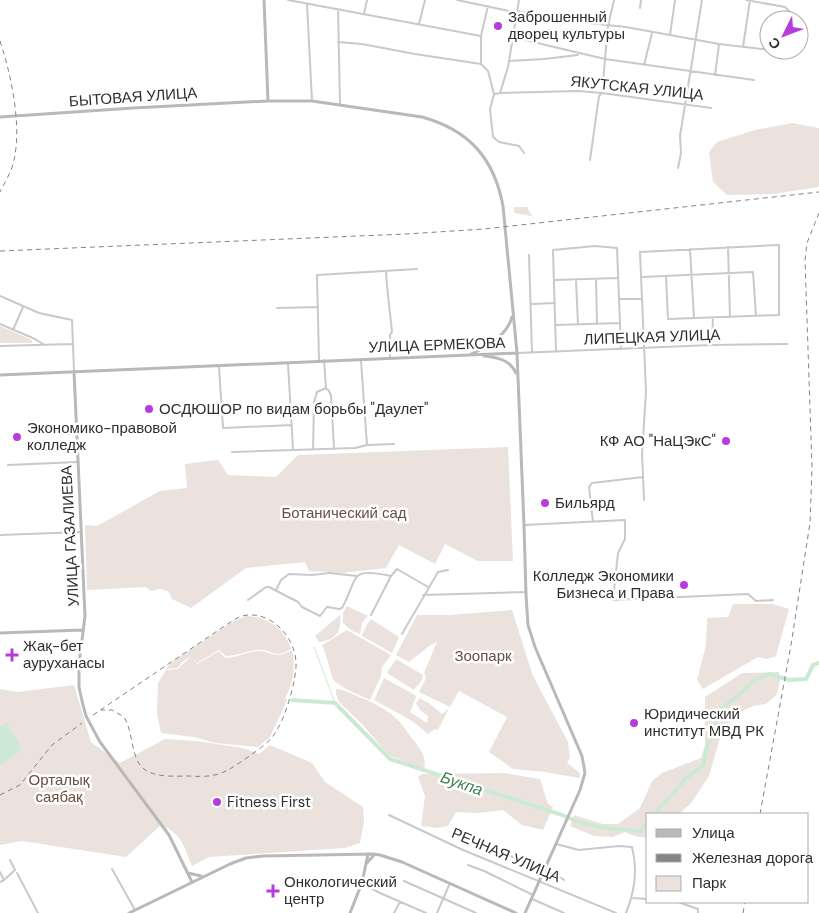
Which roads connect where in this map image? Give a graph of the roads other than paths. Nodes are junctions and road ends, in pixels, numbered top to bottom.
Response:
1 (264, 0) edge
2 (288, 0) edge
3 (367, 0) edge
4 (425, 0) edge
5 (457, 0) edge
6 (519, 0) edge
7 (614, 0) edge
8 (641, 0) edge
9 (675, 0) edge
10 (702, 0) edge
11 (748, 0) edge
12 (307, 4) junction
13 (488, 6) junction
14 (640, 8) dead end
15 (338, 9) junction
16 (788, 10) edge
17 (516, 11) junction
18 (364, 14) junction
19 (419, 25) junction
20 (608, 26) junction
21 (652, 33) junction
22 (481, 36) junction
23 (670, 36) junction
24 (512, 37) junction
25 (695, 40) junction
26 (338, 42) junction
27 (719, 44) junction
28 (743, 47) junction
29 (759, 49) edge
30 (581, 54) junction
31 (605, 59) junction
32 (509, 60) junction
33 (481, 64) junction
34 (644, 65) junction
35 (691, 72) junction
36 (715, 75) junction
37 (754, 80) dead end
38 (500, 93) junction
39 (602, 93) junction
40 (494, 94) junction
41 (268, 101) junction
42 (312, 101) junction
43 (340, 104) junction
44 (686, 104) junction
45 (711, 108) dead end
46 (0, 117) edge
47 (524, 153) dead end
48 (590, 160) dead end
49 (678, 168) dead end
50 (728, 247) junction
51 (690, 249) junction
52 (529, 255) dead end
53 (417, 269) dead end
54 (386, 271) junction
55 (729, 274) junction
56 (692, 275) junction
57 (666, 276) junction
58 (641, 277) junction
59 (596, 278) junction
60 (618, 278) junction
61 (576, 279) junction
62 (554, 280) junction
63 (0, 296) edge
64 (619, 299) junction
65 (642, 299) junction
66 (554, 303) junction
67 (531, 304) junction
68 (23, 306) junction
69 (318, 307) junction
70 (277, 308) dead end
71 (513, 314) junction
72 (756, 316) junction
73 (730, 317) junction
74 (694, 318) junction
75 (713, 318) junction
76 (0, 324) edge
77 (597, 324) junction
78 (620, 324) junction
79 (578, 325) junction
80 (555, 326) junction
81 (13, 330) junction
82 (42, 344) junction
83 (73, 344) junction
84 (788, 344) dead end
85 (712, 345) junction
86 (0, 346) edge
87 (643, 348) junction
88 (621, 349) junction
89 (556, 352) junction
90 (517, 353) junction
91 (532, 353) junction
92 (470, 355) junction
93 (390, 358) junction
94 (360, 359) junction
95 (319, 360) junction
96 (324, 360) junction
97 (288, 362) junction
98 (218, 365) junction
99 (74, 371) junction
100 (0, 375) edge
101 (518, 376) junction
102 (326, 388) junction
103 (365, 410) junction
104 (332, 411) junction
105 (292, 425) junction
106 (394, 444) dead end
107 (367, 446) junction
108 (293, 449) junction
109 (313, 449) junction
110 (334, 449) junction
111 (232, 452) dead end
112 (78, 462) junction
113 (8, 465) dead end
114 (643, 477) junction
115 (644, 500) dead end
116 (593, 522) junction
117 (524, 525) junction
118 (81, 532) junction
119 (0, 535) edge
120 (448, 570) dead end
121 (357, 576) junction
122 (391, 576) junction
123 (428, 587) junction
124 (276, 590) junction
125 (526, 592) junction
126 (423, 595) junction
127 (248, 600) dead end
128 (773, 600) dead end
129 (371, 616) dead end
130 (83, 630) junction
131 (74, 631) junction
132 (0, 633) edge
133 (402, 634) dead end
134 (81, 641) junction
135 (389, 815) dead end
136 (463, 834) dead end
137 (556, 844) junction
138 (368, 854) junction
139 (376, 854) junction
140 (10, 860) dead end
141 (365, 865) junction
142 (468, 865) dead end
143 (112, 869) dead end
144 (544, 870) junction
145 (0, 872) edge
146 (17, 873) dead end
147 (188, 873) junction
148 (202, 876) junction
149 (4, 880) junction
150 (564, 880) dead end
151 (404, 881) dead end
152 (0, 882) edge
153 (192, 882) junction
154 (539, 882) junction
155 (362, 883) junction
156 (450, 883) junction
157 (184, 885) junction
158 (533, 895) junction
159 (443, 898) junction
160 (632, 898) junction
161 (532, 899) junction
162 (646, 899) edge
163 (400, 902) junction
164 (681, 903) edge
165 (135, 910) junction
166 (38, 913) edge
167 (130, 913) edge
168 (350, 913) edge
169 (394, 913) edge
170 (426, 913) edge
171 (437, 913) edge
172 (476, 913) edge
173 (516, 913) edge
174 (525, 913) edge
175 (564, 913) edge
176 (616, 913) edge
177 (626, 913) edge
178 (698, 913) edge

1 - 41 main road
2 - 12 street
3 - 18 street
4 - 19 street
5 - 13 street
6 - 17 street
7 - 20 street
8 - 14 street
9 - 23 street
10 - 25 street
11 - 16 street
11 - 28 street
12 - 15 street
12 - 42 street
13 - 17 street
13 - 22 street
15 - 18 street
15 - 26 street
17 - 20 street
17 - 24 street
18 - 19 street
19 - 22 street
20 - 21 street
20 - 31 street
21 - 23 street
21 - 34 street
22 - 33 street
23 - 25 street
24 - 30 street
24 - 32 street
25 - 27 street
25 - 35 street
26 - 33 street
26 - 43 street
27 - 28 street
27 - 36 street
28 - 29 street
30 - 31 street
30 - 32 street
31 - 34 street
31 - 39 street
32 - 38 street
33 - 40 street
34 - 35 street
35 - 36 street
35 - 44 street
36 - 37 street
38 - 39 street, ЯКУТСКАЯ УЛИЦА
38 - 40 street, ЯКУТСКАЯ УЛИЦА
39 - 44 street, ЯКУТСКАЯ УЛИЦА
39 - 48 street
40 - 47 street
41 - 42 main road, БЫТОВАЯ УЛИЦА
41 - 46 main road, БЫТОВАЯ УЛИЦА
42 - 43 main road, БЫТОВАЯ УЛИЦА
43 - 71 main road, БЫТОВАЯ УЛИЦА
44 - 45 street, ЯКУТСКАЯ УЛИЦА
44 - 49 street
50 - 51 street
50 - 55 street
50 - 72 street
51 - 56 street
51 - 58 street
52 - 67 street
53 - 54 street
54 - 69 street
54 - 93 street
55 - 56 street
55 - 72 street
55 - 73 street
56 - 57 street
56 - 74 street
57 - 58 street
57 - 74 street
58 - 65 street
59 - 60 street
59 - 61 street
59 - 77 street
60 - 62 street
60 - 64 street
61 - 62 street
61 - 79 street
62 - 66 street
63 - 68 street
64 - 65 street
64 - 78 street
65 - 87 street
66 - 67 street
66 - 80 street
67 - 91 street
68 - 81 street
68 - 83 street, УЛИЦА ГАЗАЛИЕВА
69 - 70 street
69 - 95 street
71 - 90 main road, БЫТОВАЯ УЛИЦА
71 - 92 main road
72 - 73 street
73 - 75 street
74 - 75 street
75 - 85 street
76 - 81 street
77 - 78 street
77 - 79 street
78 - 88 street
79 - 80 street
80 - 89 street
81 - 82 street
82 - 83 street
82 - 86 street
83 - 99 street, УЛИЦА ГАЗАЛИЕВА
84 - 85 street, ЛИПЕЦКАЯ УЛИЦА
85 - 87 street, ЛИПЕЦКАЯ УЛИЦА
87 - 88 street, ЛИПЕЦКАЯ УЛИЦА
87 - 114 street
88 - 89 street, ЛИПЕЦКАЯ УЛИЦА
89 - 91 street, ЛИПЕЦКАЯ УЛИЦА
90 - 91 street, ЛИПЕЦКАЯ УЛИЦА
90 - 92 main road, УЛИЦА ЕРМЕКОВА
90 - 101 main road, УЛИЦА ЕРМЕКОВА
92 - 93 main road, УЛИЦА ЕРМЕКОВА
92 - 101 main road
93 - 94 main road, УЛИЦА ЕРМЕКОВА
94 - 96 main road, УЛИЦА ЕРМЕКОВА
94 - 103 street
95 - 96 main road, УЛИЦА ЕРМЕКОВА
95 - 97 main road, УЛИЦА ЕРМЕКОВА
96 - 102 street
97 - 98 main road, УЛИЦА ЕРМЕКОВА
97 - 105 street
98 - 99 main road, УЛИЦА ЕРМЕКОВА
98 - 105 street
99 - 100 main road, УЛИЦА ЕРМЕКОВА
99 - 112 main road, УЛИЦА ГАЗАЛИЕВА
101 - 117 main road, УЛИЦА ЕРМЕКОВА
102 - 104 street
102 - 109 street
103 - 104 street
103 - 107 street
104 - 110 street
105 - 108 street
106 - 107 street
107 - 110 street
108 - 109 street
108 - 111 street
109 - 110 street
112 - 113 street
112 - 118 main road, УЛИЦА ГАЗАЛИЕВА
114 - 115 street
114 - 116 street
116 - 117 street
116 - 128 street
117 - 125 main road, УЛИЦА ЕРМЕКОВА
118 - 119 street
118 - 130 main road, УЛИЦА ГАЗАЛИЕВА
120 - 123 street
121 - 122 street
121 - 124 street
121 - 124 street
122 - 123 street
122 - 129 street
123 - 126 street
124 - 127 street
125 - 126 street
125 - 137 main road, УЛИЦА ЕРМЕКОВА
126 - 133 street
130 - 131 main road
130 - 134 main road, УЛИЦА ГАЗАЛИЕВА
131 - 132 main road
131 - 134 main road
134 - 147 main road, УЛИЦА ГАЗАЛИЕВА
135 - 154 street, РЕЧНАЯ УЛИЦА
136 - 144 street
137 - 144 main road, УЛИЦА ЕРМЕКОВА
137 - 160 street
138 - 139 main road
138 - 141 main road
138 - 148 main road
139 - 141 main road
139 - 156 main road
140 - 149 street
141 - 155 main road
142 - 158 street
143 - 165 street
144 - 150 street
144 - 154 main road, УЛИЦА ЕРМЕКОВА
145 - 149 street
146 - 166 street
147 - 148 main road
147 - 153 main road, УЛИЦА ГАЗАЛИЕВА
147 - 157 main road
148 - 153 main road
149 - 152 street
151 - 159 street
153 - 157 main road
154 - 158 main road, УЛИЦА ЕРМЕКОВА
154 - 176 street, РЕЧНАЯ УЛИЦА
155 - 163 street
155 - 168 main road
156 - 159 street
156 - 173 main road
157 - 165 main road
158 - 161 main road, УЛИЦА ЕРМЕКОВА
159 - 171 street
159 - 172 street
160 - 162 street
160 - 177 street
161 - 174 main road, УЛИЦА ЕРМЕКОВА
161 - 175 street
163 - 169 street
163 - 170 street
164 - 178 street
165 - 167 main road

